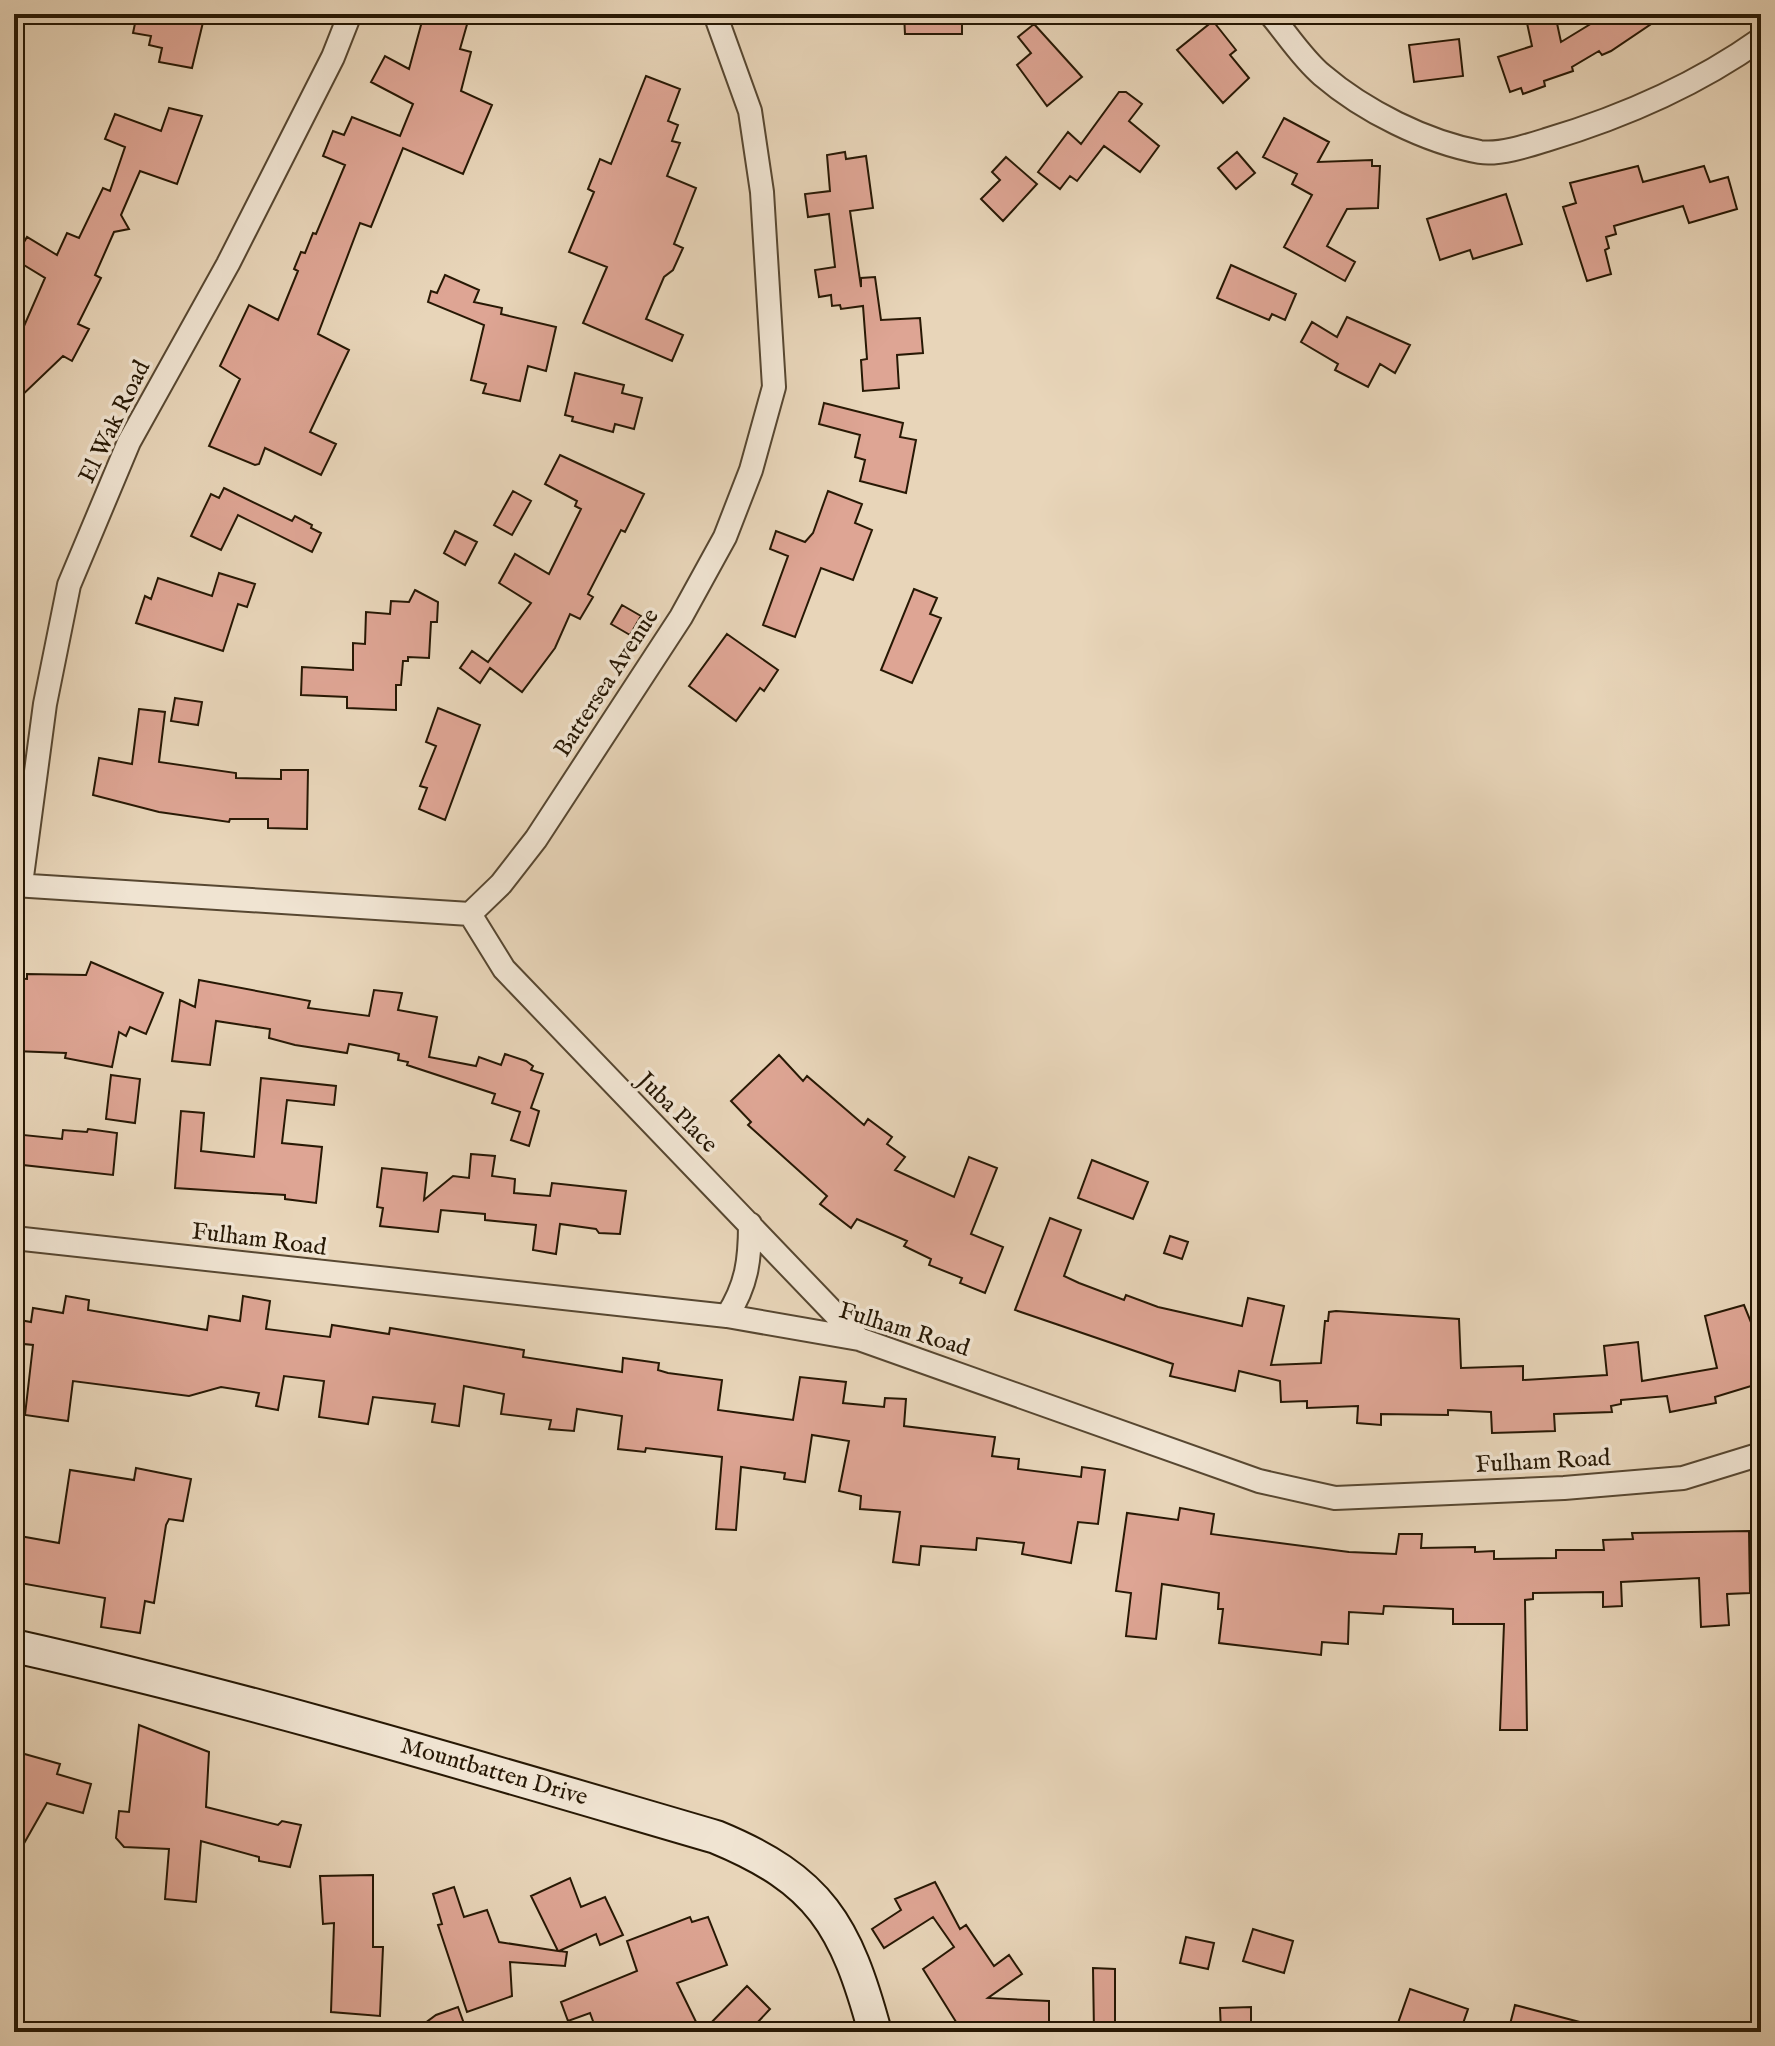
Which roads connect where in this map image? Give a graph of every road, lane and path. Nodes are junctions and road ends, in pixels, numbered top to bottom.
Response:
1 (350, 14) edge
2 (715, 14) edge
3 (1270, 14) edge
4 (1761, 39) edge
5 (17, 884) edge
6 (470, 914) junction
7 (750, 1224) junction
8 (14, 1238) edge
9 (727, 1316) junction
10 (859, 1339) junction
11 (1761, 1454) edge
12 (14, 1646) edge
13 (875, 2032) edge

1 - 5 street, El Wak Road
2 - 6 street, Battersea Avenue
3 - 4 street
5 - 6 street
6 - 7 street, Juba Place
7 - 9 street
7 - 10 street, Juba Place
8 - 9 street, Fulham Road
9 - 10 street, Fulham Road
10 - 11 street, Fulham Road
12 - 13 main road, Mountbatten Drive

